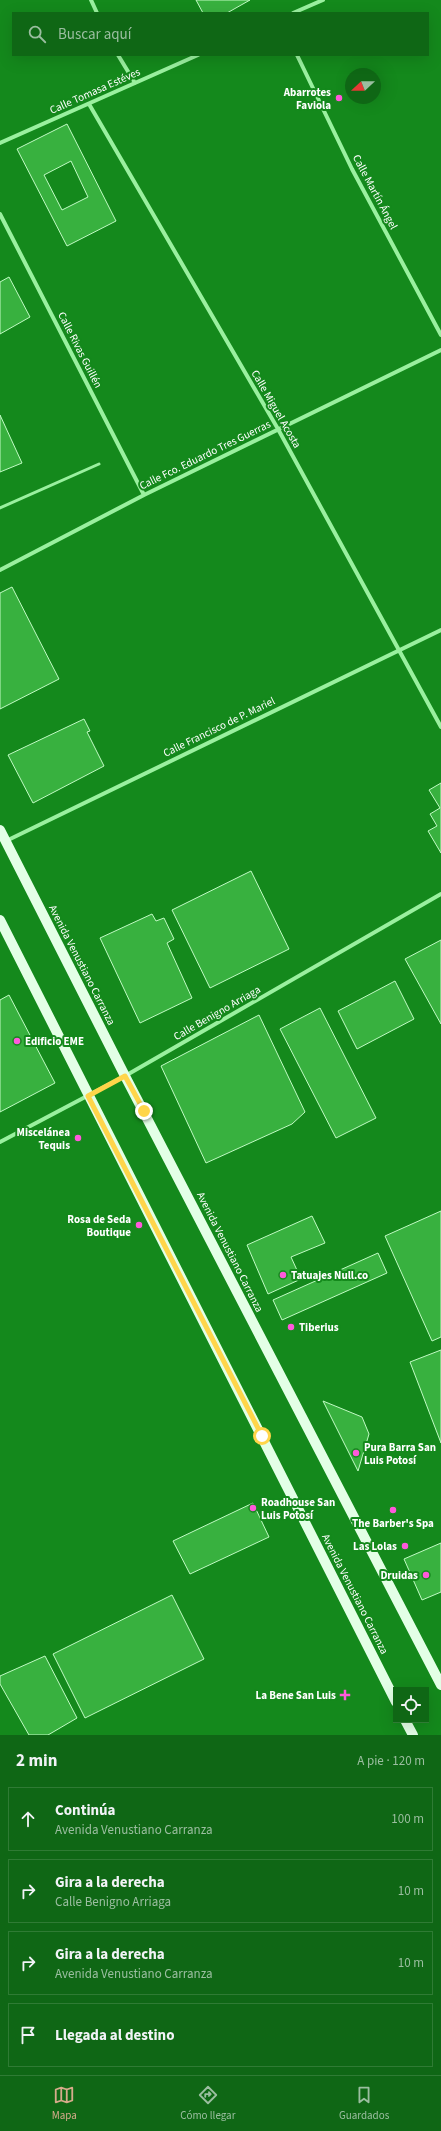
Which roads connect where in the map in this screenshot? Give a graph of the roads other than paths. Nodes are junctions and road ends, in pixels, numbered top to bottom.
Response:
1 (91, 0) edge
2 (322, 0) edge
3 (97, 12) edge
4 (295, 12) edge
5 (119, 56) edge
6 (196, 56) edge
7 (297, 56) edge
8 (135, 83) junction
9 (89, 104) junction
10 (0, 143) edge
11 (0, 214) edge
12 (441, 335) edge
13 (441, 350) edge
14 (278, 429) junction
15 (99, 464) dead end
16 (144, 495) junction
17 (0, 508) edge
18 (0, 570) edge
19 (441, 630) edge
20 (398, 651) junction
21 (441, 727) edge
22 (0, 830) edge
23 (6, 841) junction
24 (441, 894) edge
25 (0, 920) edge
26 (125, 1076) junction
27 (88, 1096) junction
28 (0, 1142) edge
29 (441, 1685) edge
30 (393, 1696) edge
31 (407, 1723) edge
32 (413, 1735) edge

1 - 3 street
2 - 4 street
5 - 8 street
6 - 8 street, Calle Tomasa Estéves
7 - 12 street, Calle Martín Ángel
8 - 9 street, Calle Tomasa Estéves
9 - 10 street, Calle Tomasa Estéves
9 - 14 street, Calle Miguel Acosta
11 - 16 street, Calle Rivas Guillén
13 - 14 street, Calle Fco. Eduardo Tres Guerras
14 - 16 street, Calle Fco. Eduardo Tres Guerras
14 - 20 street, Calle Miguel Acosta
15 - 17 lane
16 - 18 street, Calle Fco. Eduardo Tres Guerras
19 - 20 street, Calle Francisco de P. Mariel
20 - 21 street, Calle Miguel Acosta
20 - 23 street, Calle Francisco de P. Mariel
22 - 23 main road, Avenida Venustiano Carranza
23 - 26 main road, Avenida Venustiano Carranza
24 - 26 street, Calle Benigno Arriaga
25 - 27 main road, Avenida Venustiano Carranza
26 - 27 street, Calle Benigno Arriaga
26 - 29 main road, Avenida Venustiano Carranza
27 - 28 street, Calle Benigno Arriaga
27 - 30 main road, Avenida Venustiano Carranza
31 - 32 main road

